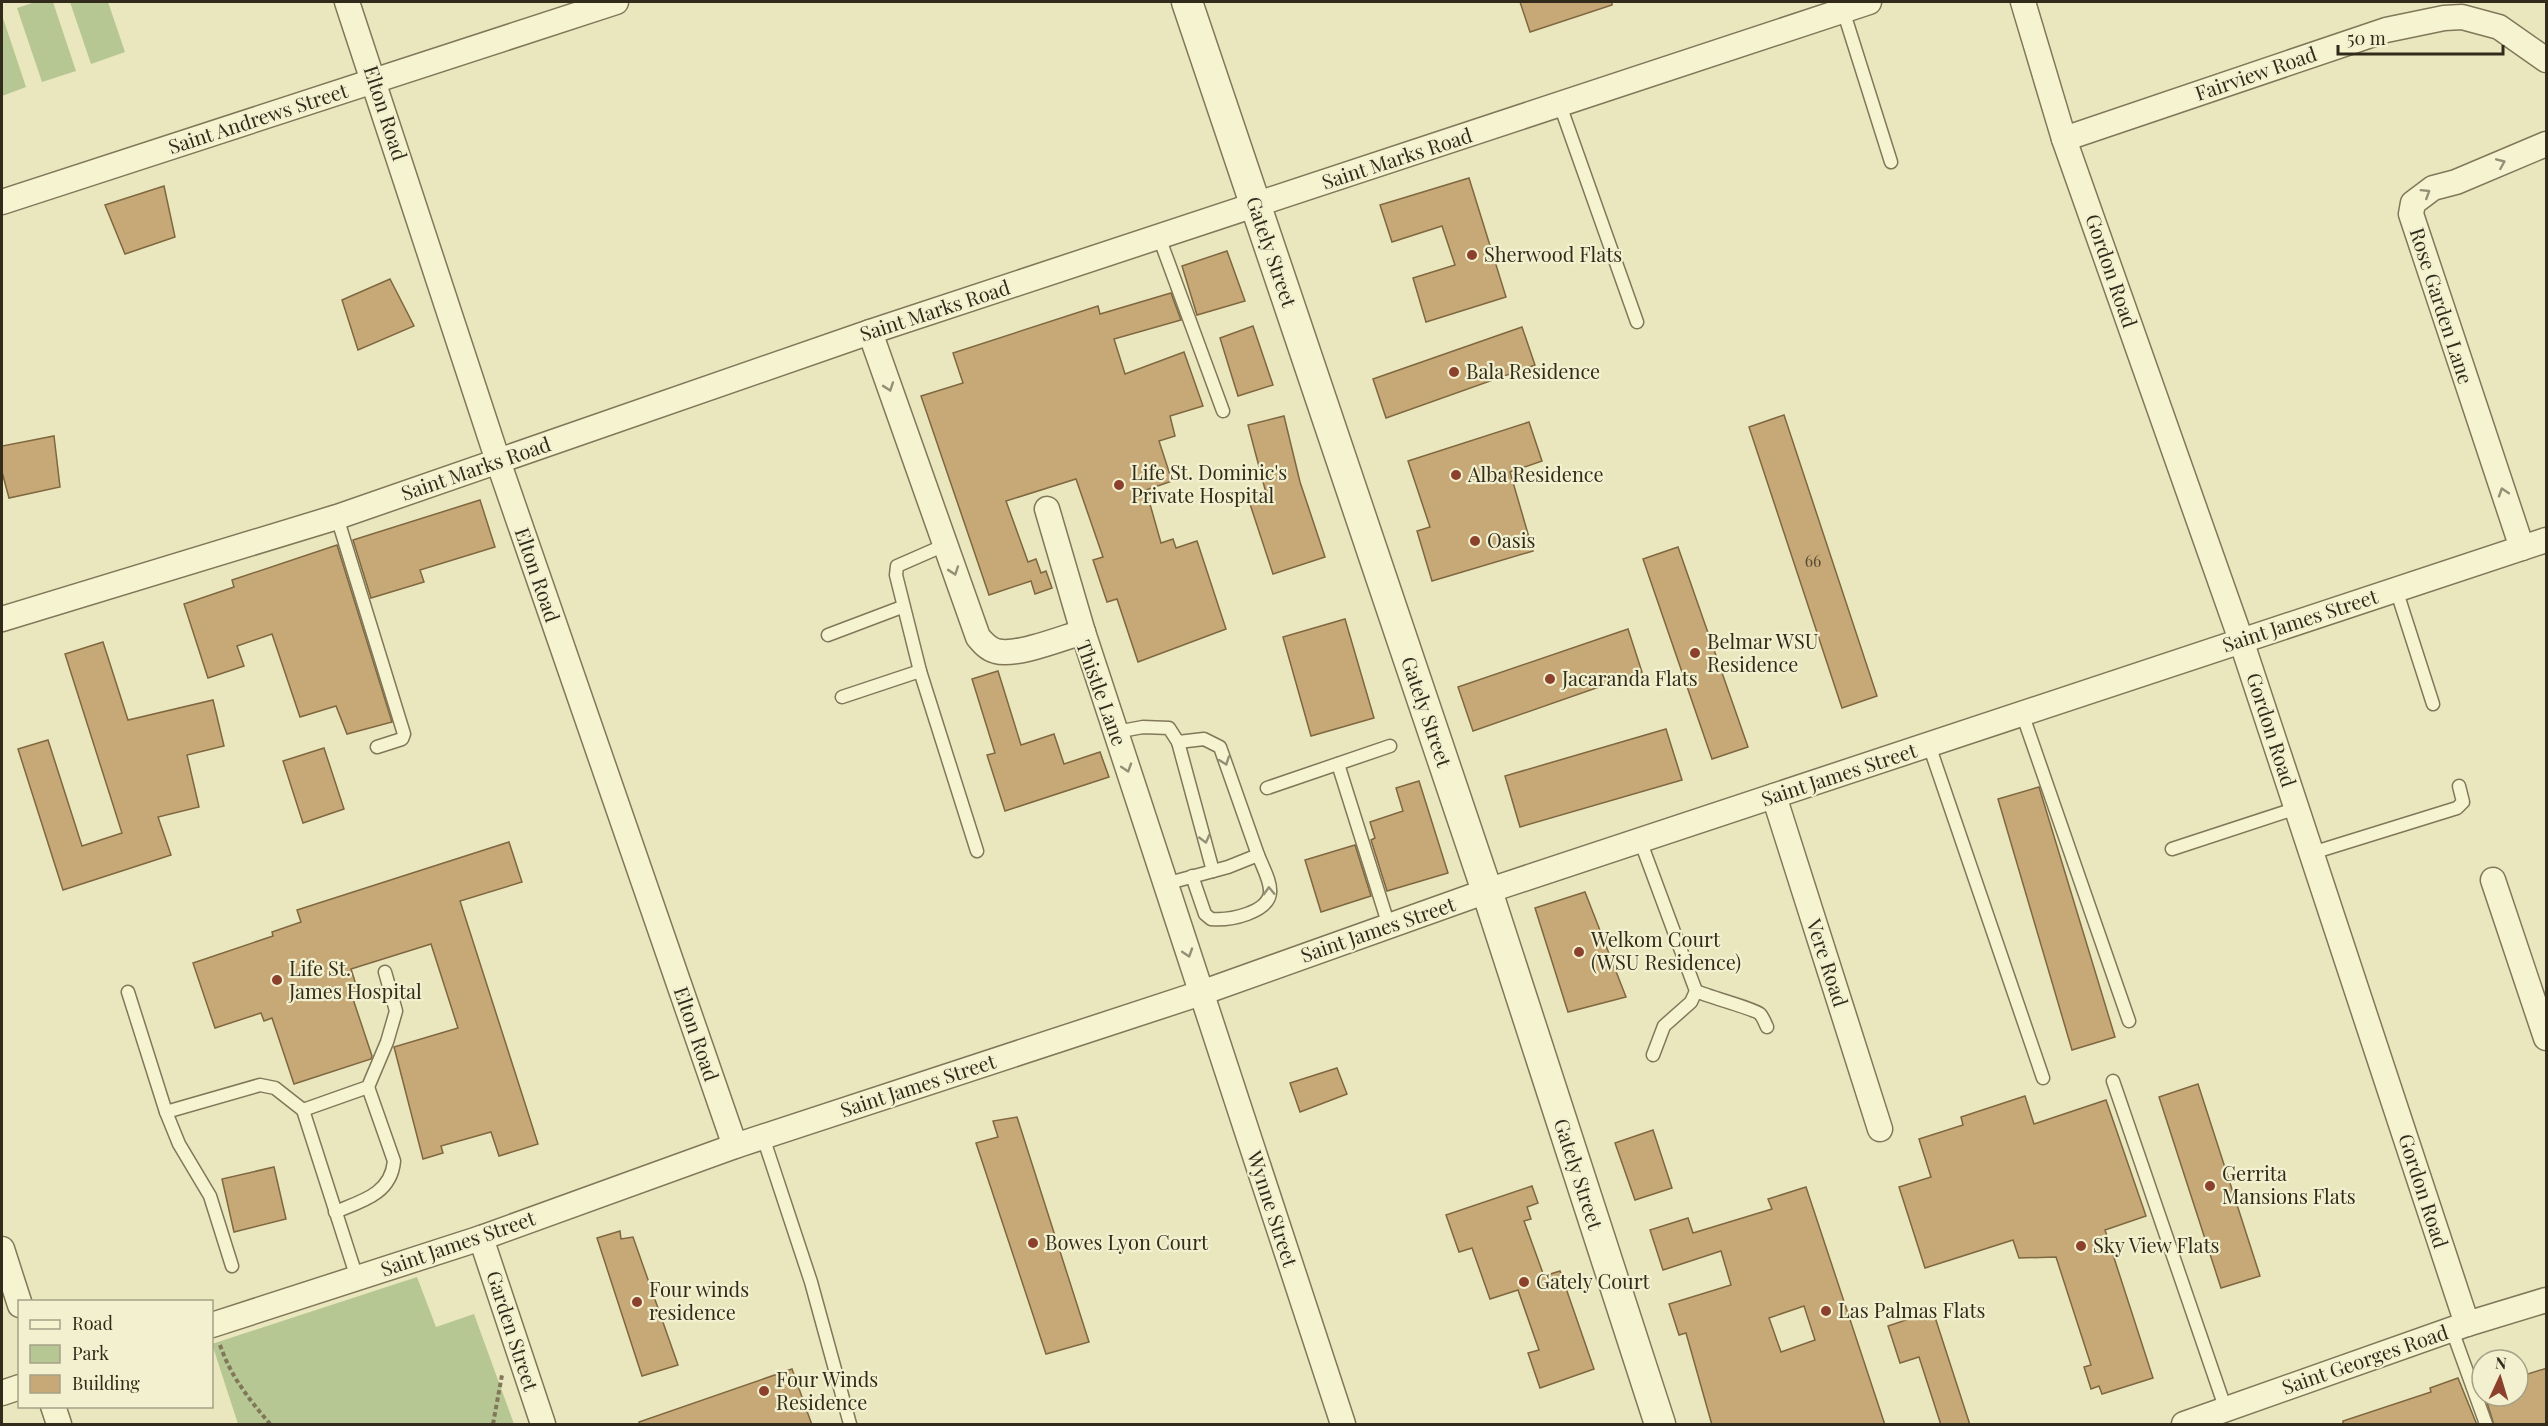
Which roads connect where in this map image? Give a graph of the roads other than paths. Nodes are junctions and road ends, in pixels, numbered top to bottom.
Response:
1 (347, 2) edge
2 (616, 2) edge
3 (1186, 2) edge
4 (1869, 2) edge
5 (2023, 2) edge
6 (1843, 10) junction
7 (2547, 60) edge
8 (375, 81) junction
9 (1560, 105) junction
10 (2064, 139) junction
11 (2547, 144) edge
12 (1891, 162) dead end
13 (2, 202) edge
14 (1255, 207) junction
15 (1159, 237) junction
16 (1637, 322) dead end
17 (870, 332) junction
18 (1223, 411) dead end
19 (498, 461) junction
20 (1047, 509) dead end
21 (337, 517) junction
22 (2547, 540) edge
23 (945, 544) junction
24 (2522, 548) junction
25 (2396, 589) junction
26 (902, 607) junction
27 (2, 619) edge
28 (1083, 632) junction
29 (828, 635) dead end
30 (2241, 640) junction
31 (920, 671) junction
32 (842, 697) dead end
33 (2433, 704) dead end
34 (2023, 716) junction
35 (1116, 732) junction
36 (1178, 742) junction
37 (1929, 745) junction
38 (1389, 746) dead end
39 (377, 747) dead end
40 (1338, 764) junction
41 (2459, 786) dead end
42 (1267, 788) dead end
43 (1774, 796) junction
44 (2297, 808) junction
45 (1641, 840) junction
46 (2172, 849) dead end
47 (977, 851) dead end
48 (2312, 853) junction
49 (1258, 855) junction
50 (1213, 871) junction
51 (1192, 876) junction
52 (2493, 880) dead end
53 (1165, 884) junction
54 (1487, 891) junction
55 (1389, 926) junction
56 (385, 972) dead end
57 (1696, 991) junction
58 (128, 992) dead end
59 (1201, 993) junction
60 (2128, 1021) dead end
61 (1767, 1027) dead end
62 (2547, 1038) edge
63 (1653, 1055) dead end
64 (2043, 1078) dead end
65 (2113, 1081) dead end
66 (368, 1087) junction
67 (303, 1110) junction
68 (166, 1112) junction
69 (1880, 1129) dead end
70 (763, 1137) junction
71 (735, 1146) junction
72 (336, 1212) junction
73 (481, 1238) junction
74 (2, 1249) edge
75 (232, 1266) dead end
76 (357, 1278) junction
77 (18, 1300) edge
78 (2547, 1300) edge
79 (213, 1325) edge
80 (2459, 1327) junction
81 (18, 1388) edge
82 (2, 1392) edge
83 (52, 1408) edge
84 (2226, 1410) junction
85 (2191, 1423) edge
86 (58, 1425) edge
87 (543, 1425) edge
88 (850, 1425) edge
89 (1343, 1425) edge
90 (1660, 1425) edge
91 (2486, 1425) edge

1 - 8 street, Elton Road
2 - 8 street, Saint Andrews Street
3 - 14 street, Gately Street
4 - 6 street, Saint Marks Road
5 - 10 street, Gordon Road
6 - 9 street, Saint Marks Road
6 - 12 lane
7 - 10 street, Fairview Road
8 - 13 street, Saint Andrews Street
8 - 19 street, Elton Road
9 - 14 street, Saint Marks Road
9 - 16 lane
10 - 30 street, Gordon Road
24 -> 11 street, Rose Garden Lane
14 - 15 street, Saint Marks Road
14 - 54 street, Gately Street
15 - 17 street, Saint Marks Road
15 - 18 lane
17 - 19 street, Saint Marks Road
17 -> 23 street, Thistle Lane
19 - 21 street, Saint Marks Road
19 - 71 street, Elton Road
20 - 28 street
21 - 27 street, Saint Marks Road
21 - 39 lane
22 - 24 street, Saint James Street
23 - 26 lane
23 -> 28 street, Thistle Lane
24 - 25 street, Saint James Street
25 - 30 street, Saint James Street
25 - 33 lane
26 - 29 lane
26 - 31 lane
28 - 35 street, Thistle Lane
30 - 34 street, Saint James Street
30 - 44 street, Gordon Road
31 - 32 lane
31 - 47 lane
34 - 37 street, Saint James Street
34 - 60 lane
35 - 36 lane
35 -> 53 street, Thistle Lane
36 -> 49 lane
36 -> 50 lane
37 - 43 street, Saint James Street
37 - 64 lane
38 - 40 lane
40 - 42 lane
40 - 55 lane
41 - 48 lane
43 - 45 street, Saint James Street
43 - 69 street, Vere Road
44 - 46 lane
44 - 48 street, Gordon Road
45 - 54 street, Saint James Street
45 - 57 lane
48 - 80 street, Gordon Road
49 - 50 lane
51 -> 49 lane
50 - 51 lane
51 - 53 lane
52 - 62 street
53 -> 59 street, Thistle Lane
54 - 55 street, Saint James Street
54 - 90 street, Gately Street
55 - 59 street, Saint James Street
56 - 66 lane
57 - 61 lane
57 - 63 lane
58 - 68 lane
59 - 70 street, Saint James Street
59 - 89 street, Wynne Street
65 - 84 lane
66 - 67 lane
66 - 72 lane
67 - 68 lane
67 - 72 lane
68 - 75 lane
70 - 71 street, Saint James Street
70 - 88 lane
71 - 73 street, Saint James Street
72 - 76 lane
73 - 76 street, Saint James Street
73 - 87 street, Garden Street
74 - 77 street
76 - 79 street, Saint James Street
78 - 80 street, Saint Georges Road
80 - 84 street, Saint Georges Road
80 - 91 lane
81 - 82 street
83 - 86 street
84 - 85 street, Saint Georges Road

